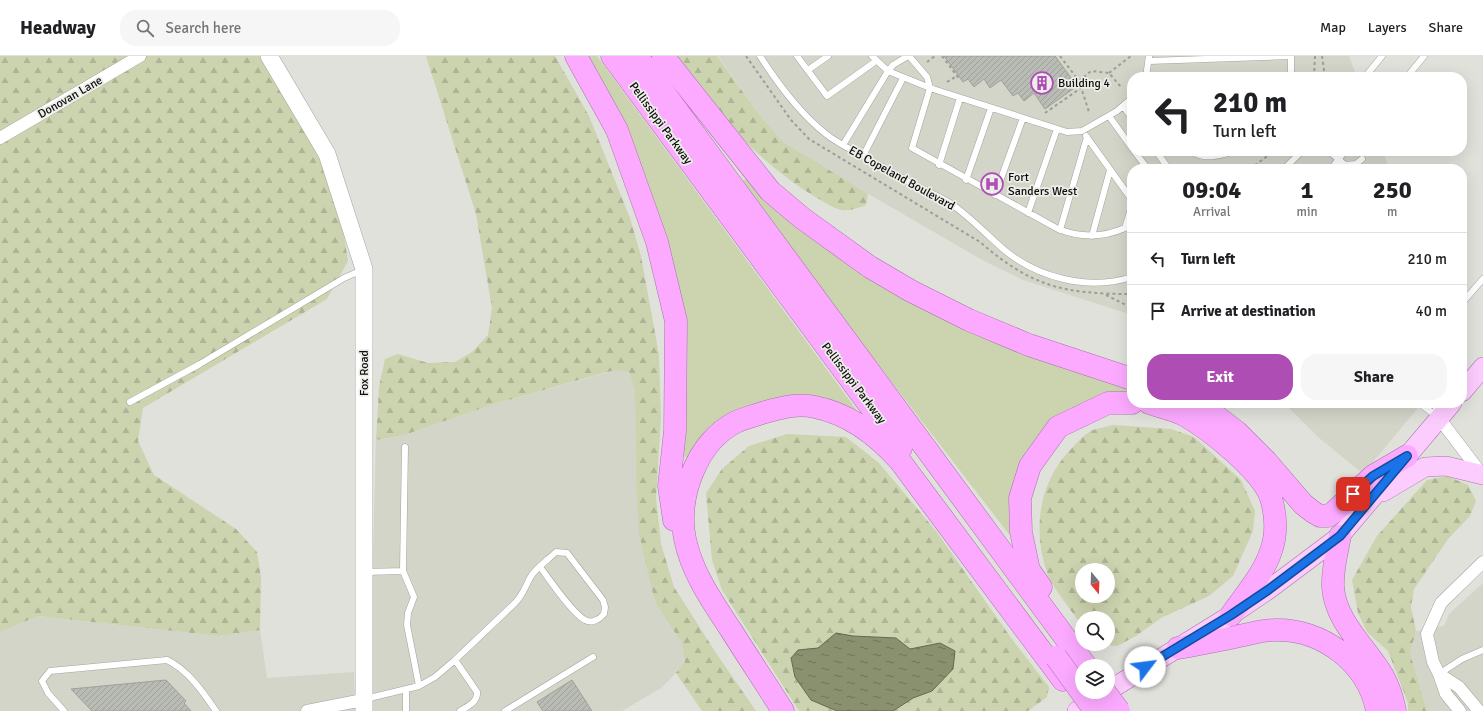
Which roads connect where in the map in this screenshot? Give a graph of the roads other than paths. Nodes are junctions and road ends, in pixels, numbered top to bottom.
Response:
1 (140, 56) edge
2 (269, 56) edge
3 (576, 56) edge
4 (612, 56) edge
5 (637, 56) edge
6 (663, 56) edge
7 (760, 56) edge
8 (797, 56) edge
9 (828, 56) edge
10 (908, 56) edge
11 (1291, 56) edge
12 (1382, 56) edge
13 (1424, 56) edge
14 (874, 58) edge
15 (1149, 58) edge
16 (808, 70) junction
17 (888, 71) junction
18 (1147, 72) edge
19 (1291, 72) edge
20 (1369, 72) edge
21 (1410, 72) edge
22 (903, 78) junction
23 (930, 88) junction
24 (960, 98) junction
25 (1127, 102) edge
26 (1123, 106) junction
27 (991, 108) junction
28 (1127, 111) edge
29 (1109, 116) junction
30 (1023, 118) junction
31 (1057, 129) junction
32 (1082, 131) junction
33 (1087, 137) junction
34 (0, 138) edge
35 (1127, 141) edge
36 (843, 145) junction
37 (863, 156) junction
38 (1138, 156) edge
39 (1199, 156) edge
40 (1218, 156) edge
41 (1297, 156) edge
42 (1334, 156) edge
43 (1341, 156) edge
44 (1362, 159) dead end
45 (1338, 160) junction
46 (1144, 164) edge
47 (1289, 164) edge
48 (1335, 164) edge
49 (1344, 164) edge
50 (1356, 164) edge
51 (939, 165) junction
52 (1110, 170) junction
53 (966, 180) junction
54 (1127, 193) edge
55 (995, 195) junction
56 (1028, 213) junction
57 (1127, 222) edge
58 (1060, 230) junction
59 (1092, 236) junction
60 (364, 269) junction
61 (1127, 278) edge
62 (1483, 279) edge
63 (1467, 297) edge
64 (1483, 367) edge
65 (1127, 377) edge
66 (1467, 386) edge
67 (130, 402) dead end
68 (1127, 403) edge
69 (1164, 408) edge
70 (1204, 408) edge
71 (1437, 410) edge
72 (405, 446) dead end
73 (1407, 456) junction
74 (1483, 475) edge
75 (1371, 498) junction
76 (1340, 536) junction
77 (1483, 562) edge
78 (540, 567) junction
79 (403, 571) junction
80 (364, 572) junction
81 (1231, 615) junction
82 (1178, 648) junction
83 (1483, 650) edge
84 (1063, 652) junction
85 (593, 657) dead end
86 (1075, 659) edge
87 (455, 660) junction
88 (1439, 674) junction
89 (419, 686) junction
90 (1115, 686) edge
91 (406, 690) junction
92 (1091, 699) edge
93 (1111, 699) edge
94 (363, 705) edge
95 (1078, 705) edge
96 (64, 711) edge
97 (216, 711) edge
98 (307, 711) edge
99 (406, 711) edge
100 (460, 711) edge
101 (505, 711) edge
102 (773, 711) edge
103 (783, 711) edge
104 (1095, 711) edge
105 (1119, 711) edge
106 (1377, 711) edge
107 (1395, 711) edge
108 (1460, 711) edge
109 (1479, 711) edge

1 - 34 street, Donovan Lane
2 - 60 street, Fox Road
3 - 102 highway
4 - 84 highway, Pellissippi Parkway
5 - 84 highway, Pellissippi Parkway
6 - 65 highway
7 - 36 lane, EB Copeland Boulevard
8 - 16 lane
9 - 16 lane
10 - 17 lane
10 - 23 lane
11 - 15 lane
11 - 19 lane
12 - 20 lane
13 - 21 lane
14 - 16 lane
14 - 17 lane
15 - 18 lane
17 - 22 lane
17 - 36 lane
22 - 23 lane
22 - 37 lane
23 - 24 lane
23 - 51 lane
24 - 27 lane
24 - 51 lane
25 - 26 lane
26 - 28 lane
26 - 29 lane
27 - 30 lane
27 - 53 lane
29 - 32 lane
29 - 35 lane
30 - 31 lane
30 - 55 lane
31 - 32 lane
31 - 56 lane
32 - 33 lane
33 - 52 lane
33 - 58 lane
36 - 37 lane, EB Copeland Boulevard
37 - 61 lane, EB Copeland Boulevard
38 - 46 lane
39 - 40 lane
41 - 47 lane
42 - 45 lane
43 - 45 lane
44 - 50 lane
45 - 48 lane
45 - 49 lane
51 - 53 lane
52 - 54 lane
52 - 59 lane
53 - 55 lane
55 - 56 lane
56 - 58 lane
57 - 59 lane
58 - 59 lane
60 - 67 lane
60 - 80 street, Fox Road
62 - 63 lane
64 - 66 main road
68 - 84 highway
69 - 81 highway
70 - 73 highway
71 - 73 main road
71 - 74 street
72 - 79 lane
73 - 75 main road
74 - 75 main road
75 - 76 main road
76 - 81 main road
76 - 107 highway
77 - 88 street
78 - 78 lane
78 - 87 lane
79 - 80 lane
79 - 89 lane
80 - 94 street, Fox Road
81 - 82 main road
82 - 90 main road
82 - 106 highway
83 - 88 lane
84 - 86 highway, Pellissippi Parkway
84 - 104 highway, Pellissippi Parkway, bridge
85 - 101 lane
87 - 89 lane
87 - 100 lane
88 - 108 street
88 - 109 street
89 - 91 lane
91 - 94 lane
91 - 99 lane
92 - 95 main road
93 - 105 highway, bridge
94 - 98 street
95 - 103 highway
96 - 97 lane

